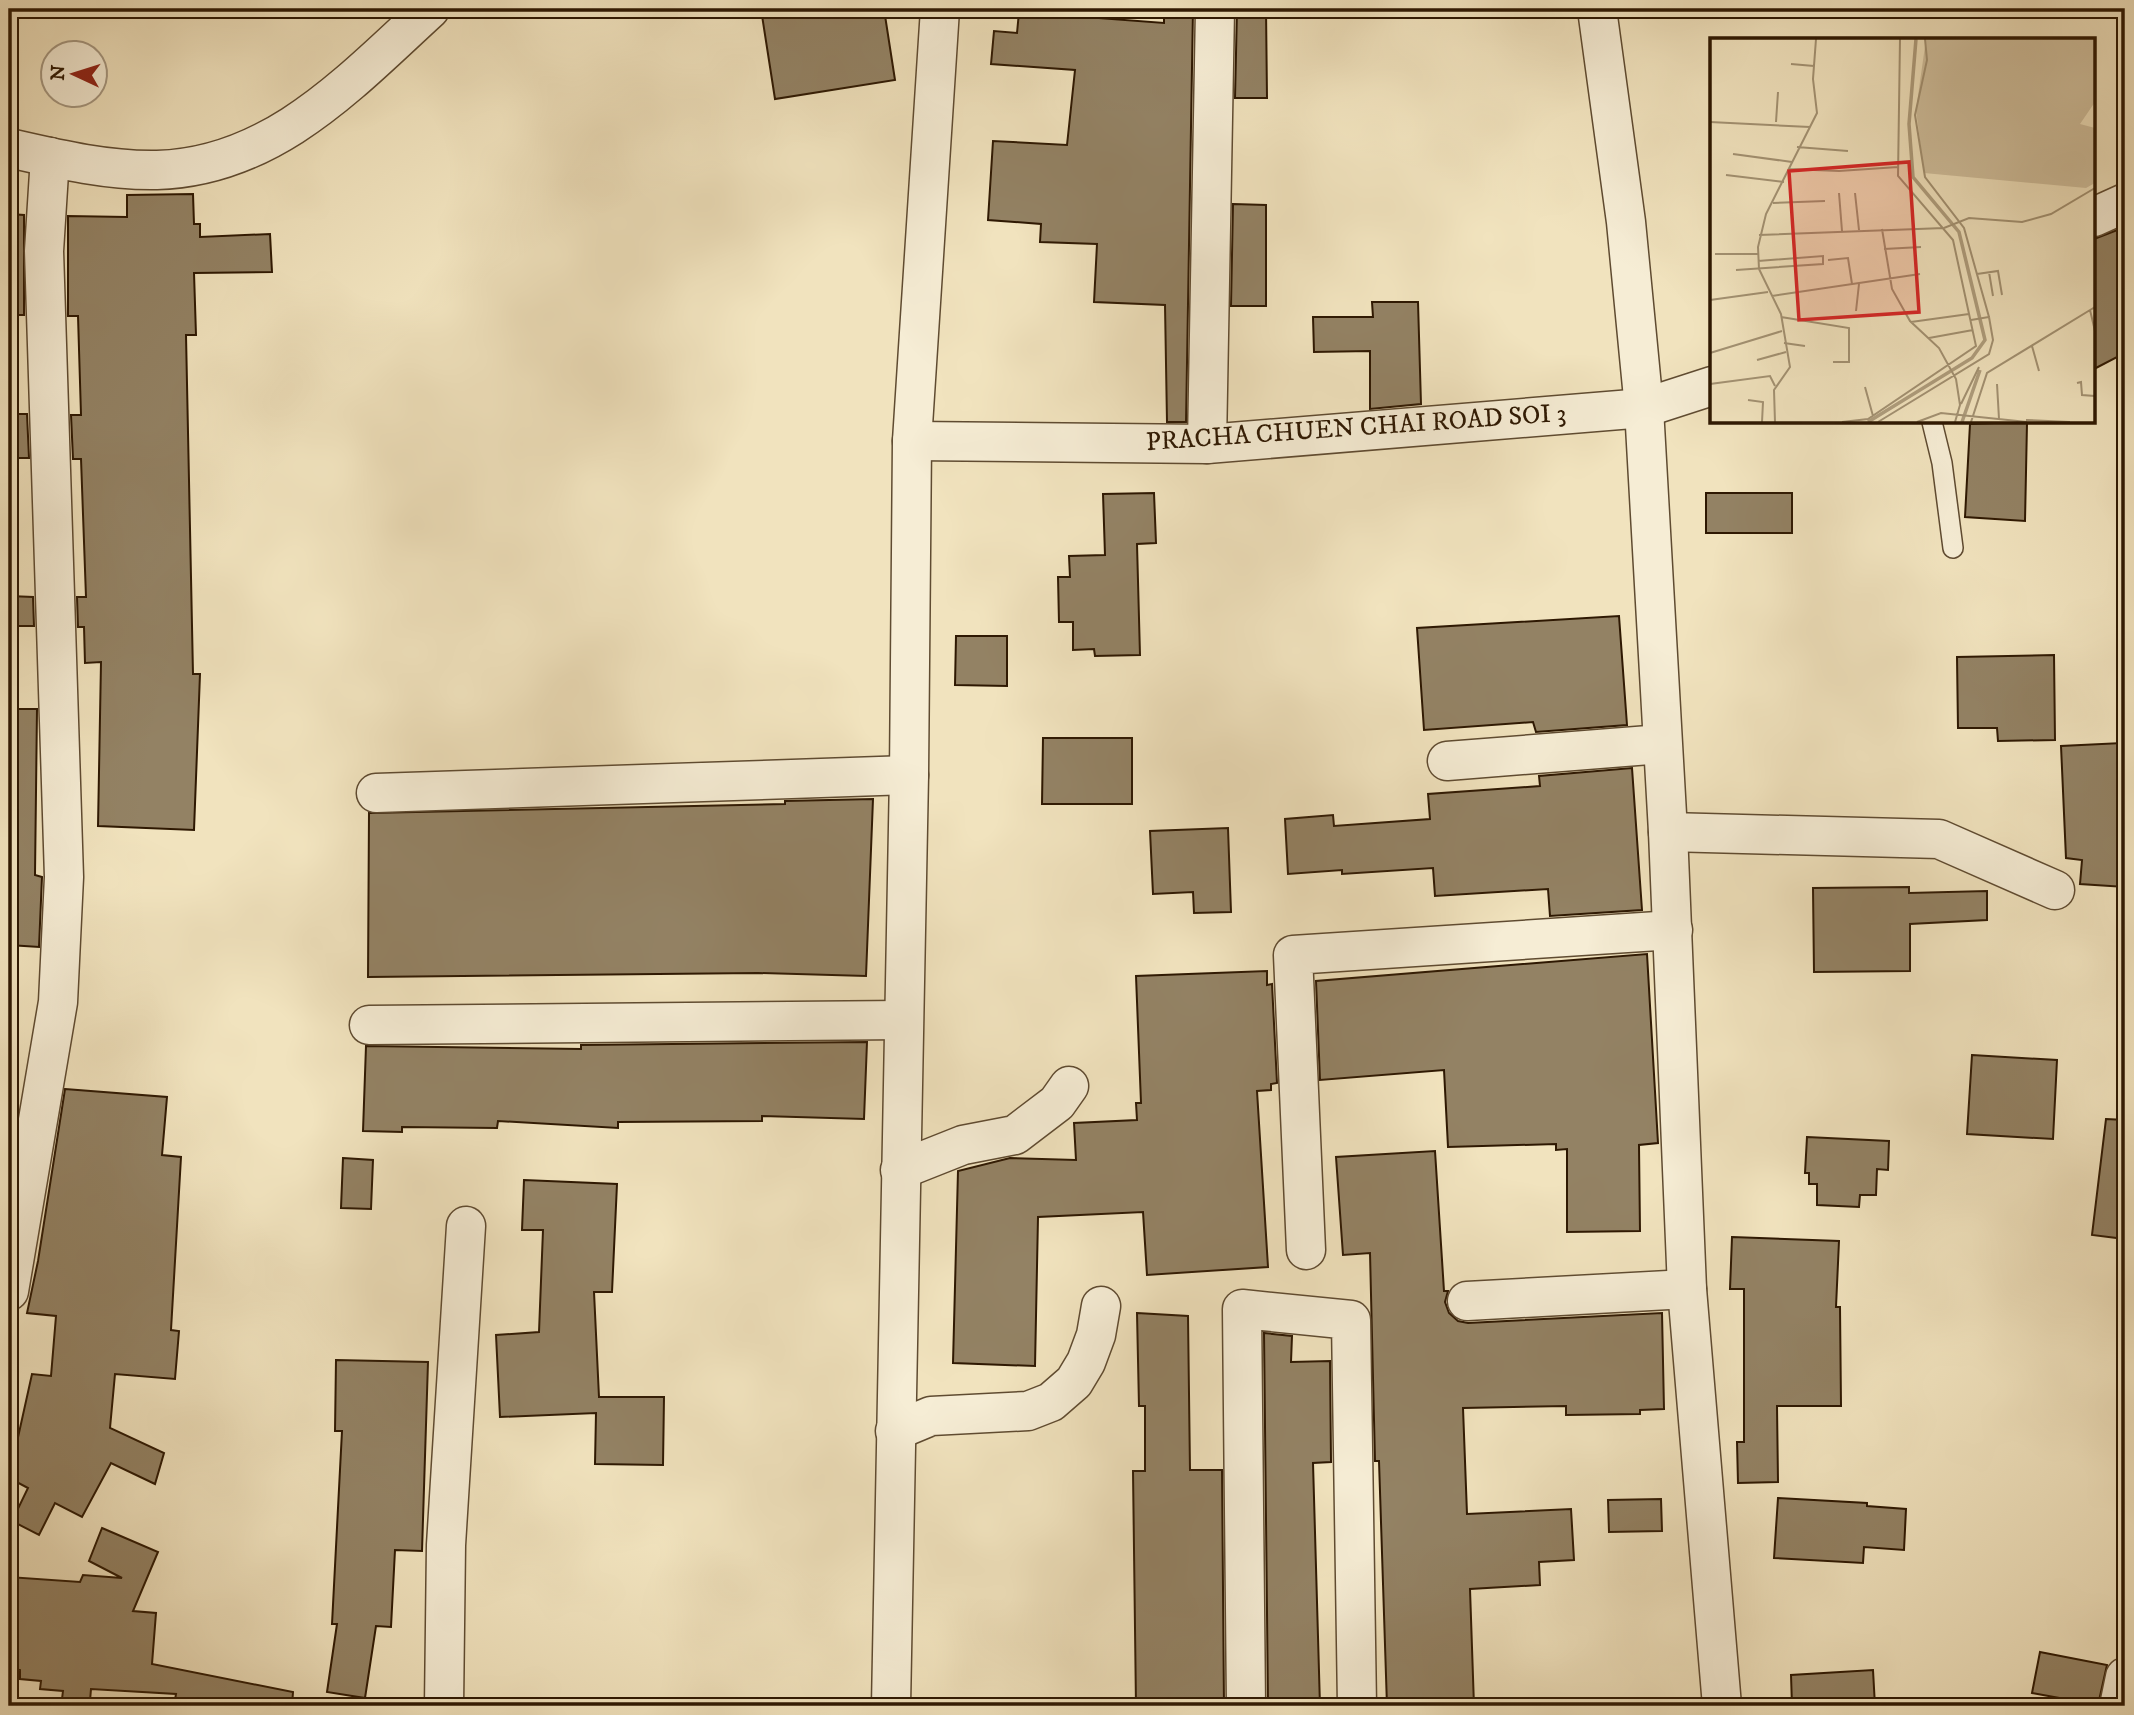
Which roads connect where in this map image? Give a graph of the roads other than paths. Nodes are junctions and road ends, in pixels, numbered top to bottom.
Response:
1 (430, 9) edge
2 (940, 9) edge
3 (1215, 9) edge
4 (1597, 9) edge
5 (9, 148) edge
6 (50, 157) junction
7 (2125, 203) edge
8 (2096, 217) edge
9 (1710, 387) edge
10 (1644, 408) junction
11 (1932, 424) edge
12 (912, 441) junction
13 (1207, 444) junction
14 (1953, 548) dead end
15 (1662, 744) junction
16 (1447, 761) dead end
17 (909, 775) junction
18 (376, 793) dead end
19 (1668, 832) junction
20 (2055, 890) dead end
21 (1673, 930) junction
22 (903, 1020) junction
23 (369, 1025) dead end
24 (1069, 1086) dead end
25 (900, 1170) junction
26 (466, 1226) dead end
27 (1306, 1250) dead end
28 (1687, 1289) junction
29 (9, 1291) edge
30 (1467, 1301) dead end
31 (1101, 1306) dead end
32 (895, 1431) junction
33 (2125, 1677) edge
34 (443, 1706) edge
35 (891, 1706) edge
36 (1246, 1706) edge
37 (1357, 1706) edge
38 (1722, 1706) edge
39 (2119, 1706) edge

1 - 6 street
2 - 12 street
3 - 13 street
4 - 10 street
5 - 6 street
6 - 29 street
7 - 8 street
9 - 10 street, PRACHA CHUEN CHAI ROAD SOI 3
10 - 13 street, PRACHA CHUEN CHAI ROAD SOI 3
10 - 15 street
11 - 14 lane
12 - 13 street, PRACHA CHUEN CHAI ROAD SOI 3
12 - 17 street
15 - 16 street
15 - 19 street
17 - 18 street
17 - 22 street
19 - 20 street
19 - 21 street
21 - 27 street
21 - 28 street
22 - 23 street
22 - 25 street
24 - 25 street
25 - 32 street
26 - 34 street
28 - 30 street
28 - 38 street
31 - 32 street
32 - 35 street
33 - 39 street
36 - 37 street

